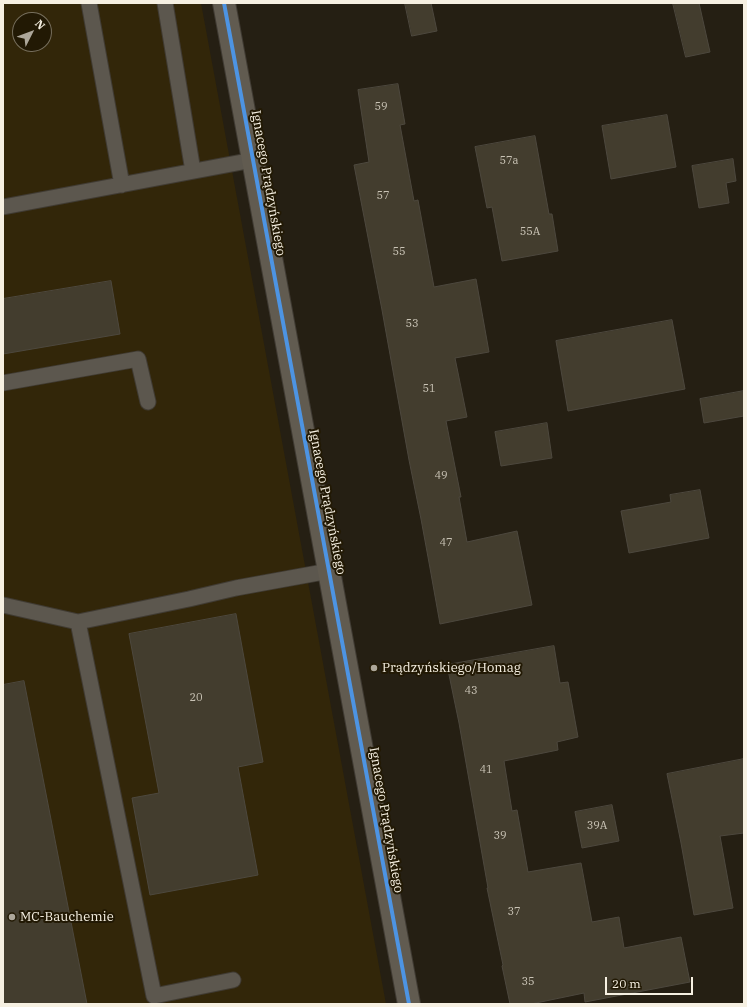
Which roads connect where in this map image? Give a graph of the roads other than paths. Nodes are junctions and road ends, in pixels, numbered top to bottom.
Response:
1 (89, 3) edge
2 (165, 3) edge
3 (224, 3) edge
4 (253, 160) junction
5 (193, 171) junction
6 (122, 185) junction
7 (3, 207) edge
8 (3, 383) edge
9 (148, 402) dead end
10 (329, 571) junction
11 (3, 605) edge
12 (78, 622) junction
13 (233, 980) dead end
14 (410, 1004) edge

1 - 6 lane
2 - 5 lane
3 - 4 street, Ignacego Prądzyńskiego
4 - 5 lane
4 - 10 street, Ignacego Prądzyńskiego
5 - 6 lane
6 - 7 lane
8 - 9 lane
10 - 12 lane
10 - 14 street, Ignacego Prądzyńskiego
11 - 12 lane
12 - 13 lane

